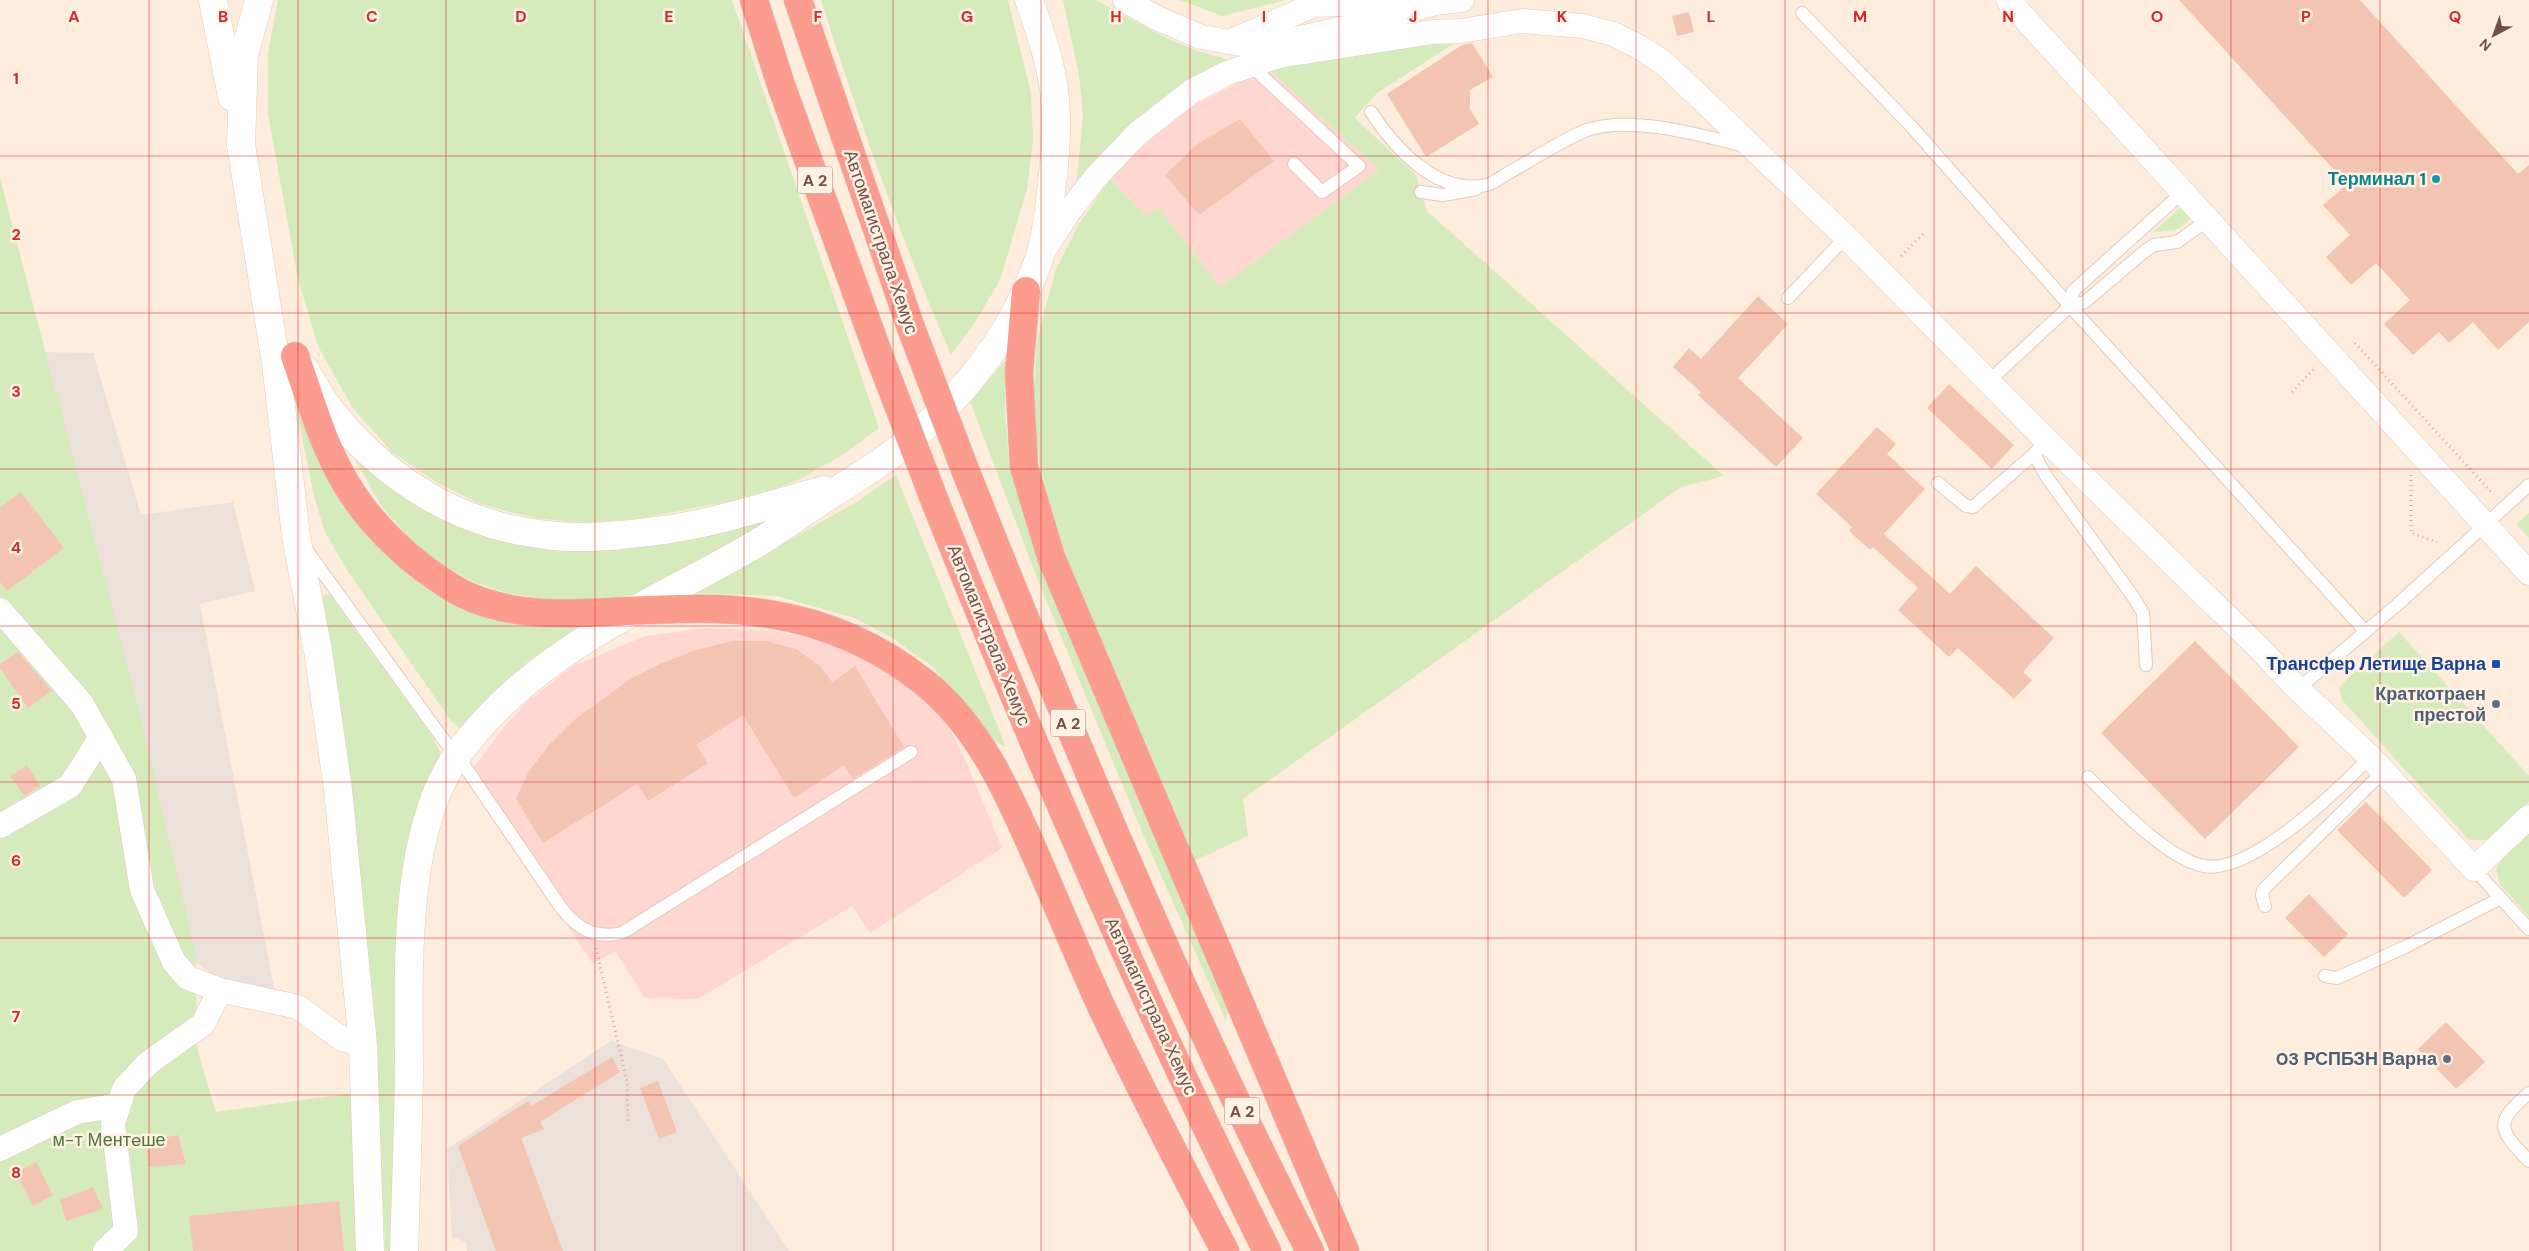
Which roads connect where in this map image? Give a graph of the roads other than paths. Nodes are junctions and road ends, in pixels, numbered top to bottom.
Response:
1 (213, 0) edge
2 (259, 0) edge
3 (754, 0) edge
4 (798, 0) edge
5 (1029, 0) edge
6 (1125, 0) edge
7 (1462, 0) edge
8 (2008, 0) edge
9 (1802, 13) dead end
10 (1250, 65) junction
11 (1371, 112) dead end
12 (241, 145) junction
13 (1752, 147) junction
14 (1294, 164) dead end
15 (1488, 185) junction
16 (1422, 192) dead end
17 (2183, 192) junction
18 (2208, 220) junction
19 (1846, 237) junction
20 (1040, 256) junction
21 (262, 279) junction
22 (1026, 291) junction
23 (1788, 298) dead end
24 (2070, 306) junction
25 (295, 356) junction
26 (1989, 381) junction
27 (2040, 447) junction
28 (848, 483) junction
29 (1938, 483) dead end
30 (2529, 485) edge
31 (2485, 525) junction
32 (296, 536) junction
33 (2529, 573) edge
34 (633, 611) junction
35 (3, 619) edge
36 (2365, 631) junction
37 (2146, 666) dead end
38 (2298, 689) junction
39 (101, 737) junction
40 (911, 752) dead end
41 (458, 755) junction
42 (2377, 764) junction
43 (2088, 777) dead end
44 (2529, 817) edge
45 (0, 826) edge
46 (2474, 869) junction
47 (2501, 898) junction
48 (2265, 906) dead end
49 (2529, 929) edge
50 (2325, 976) dead end
51 (220, 990) junction
52 (362, 1045) junction
53 (2529, 1093) edge
54 (119, 1105) junction
55 (0, 1149) edge
56 (2529, 1161) edge
57 (105, 1251) edge
58 (370, 1251) edge
59 (404, 1251) edge
60 (1225, 1251) edge
61 (1267, 1251) edge
62 (1310, 1251) edge
63 (1345, 1251) edge

1 - 12 main road
2 - 12 main road
3 - 61 highway, Автомагистрала Хемус / A 2, bridge
4 - 62 highway, Автомагистрала Хемус / A 2, bridge
5 - 20 main road
6 - 7 street
8 - 17 street
9 - 24 lane
10 - 13 street
10 - 14 lane
10 - 20 street
11 - 15 lane
12 - 21 main road
13 - 15 lane
13 - 19 street
15 - 16 lane
17 - 18 street
17 - 24 lane
18 - 24 lane
18 - 31 street
19 - 23 lane
19 - 26 street
20 - 22 main road
21 - 25 main road
21 - 32 main road
22 - 28 main road
22 - 63 highway
24 - 26 lane
24 - 36 lane
25 - 28 main road
25 - 34 highway
26 - 27 street
27 - 29 lane
27 - 37 lane
27 - 38 street
28 - 34 main road
30 - 31 lane
31 - 33 street
31 - 36 lane
32 - 41 lane
32 - 52 main road
34 - 41 main road
34 - 60 highway
35 - 39 street
36 - 38 lane
38 - 42 street
39 - 45 street
39 - 51 street
40 - 41 lane
41 - 59 main road
42 - 43 lane
42 - 46 street
42 - 48 lane
44 - 46 street
46 - 47 lane
47 - 49 lane
47 - 50 lane
51 - 52 street
51 - 54 street
52 - 58 main road
53 - 56 lane
54 - 55 street
54 - 57 street

